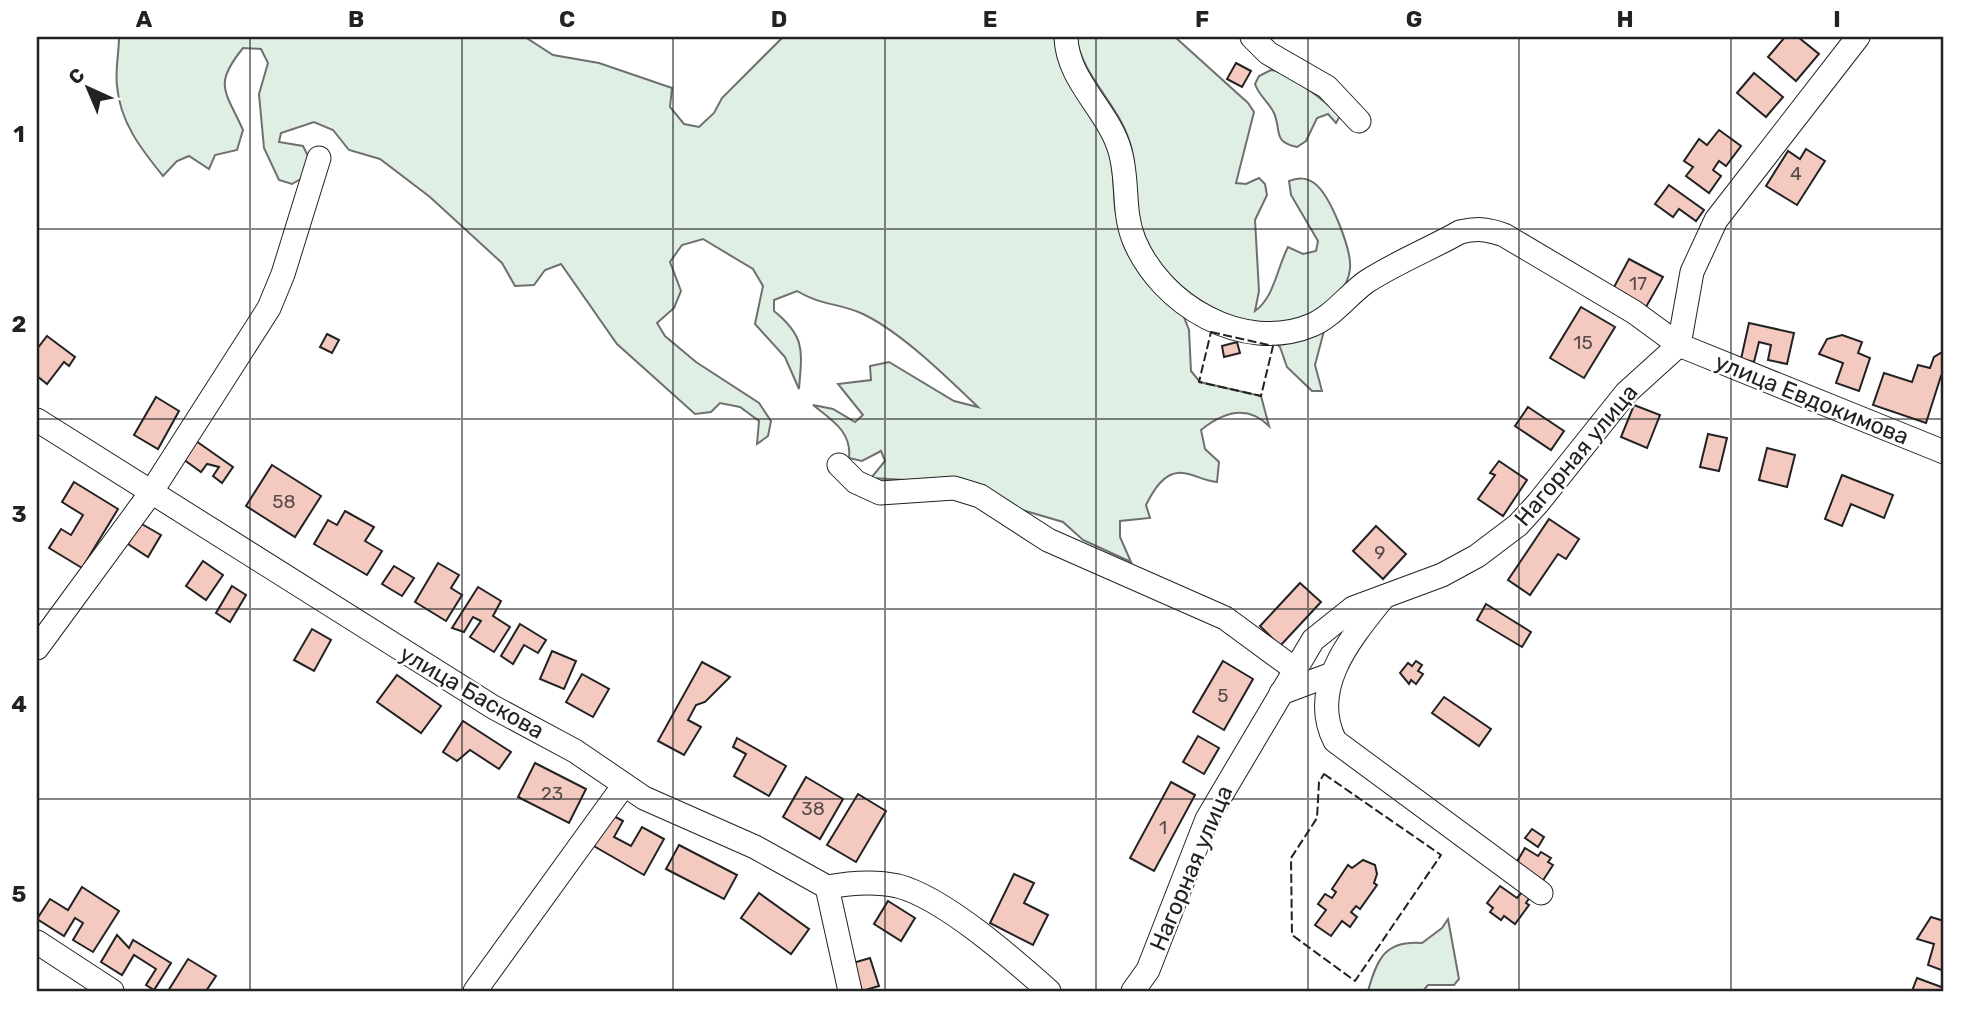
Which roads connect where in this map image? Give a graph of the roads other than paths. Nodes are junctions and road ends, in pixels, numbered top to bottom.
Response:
1 (1066, 37) edge
2 (1252, 37) edge
3 (1858, 37) edge
4 (1359, 121) dead end
5 (319, 158) dead end
6 (1679, 345) junction
7 (37, 420) edge
8 (1944, 452) edge
9 (839, 465) dead end
10 (150, 494) junction
11 (1383, 598) junction
12 (37, 648) edge
13 (1296, 670) junction
14 (1332, 674) junction
15 (1281, 693) junction
16 (624, 785) junction
17 (827, 887) junction
18 (1541, 894) dead end
19 (37, 942) edge
20 (111, 991) edge
21 (475, 991) edge
22 (850, 991) edge
23 (1049, 991) edge
24 (1133, 991) edge

1 - 6 street, улица Евдокимова
2 - 4 street
3 - 6 street
5 - 10 street
6 - 8 street, улица Евдокимова
6 - 11 street, Нагорная улица
7 - 10 street, улица Баскова
9 - 13 street
10 - 12 street
10 - 16 street, улица Баскова
11 - 13 street, Нагорная улица
11 - 14 street
13 - 15 street, Нагорная улица
14 - 15 street
14 - 18 street
15 - 24 street, Нагорная улица
16 - 17 street, улица Баскова
16 - 21 street
17 - 22 street
17 - 23 street
19 - 20 street

